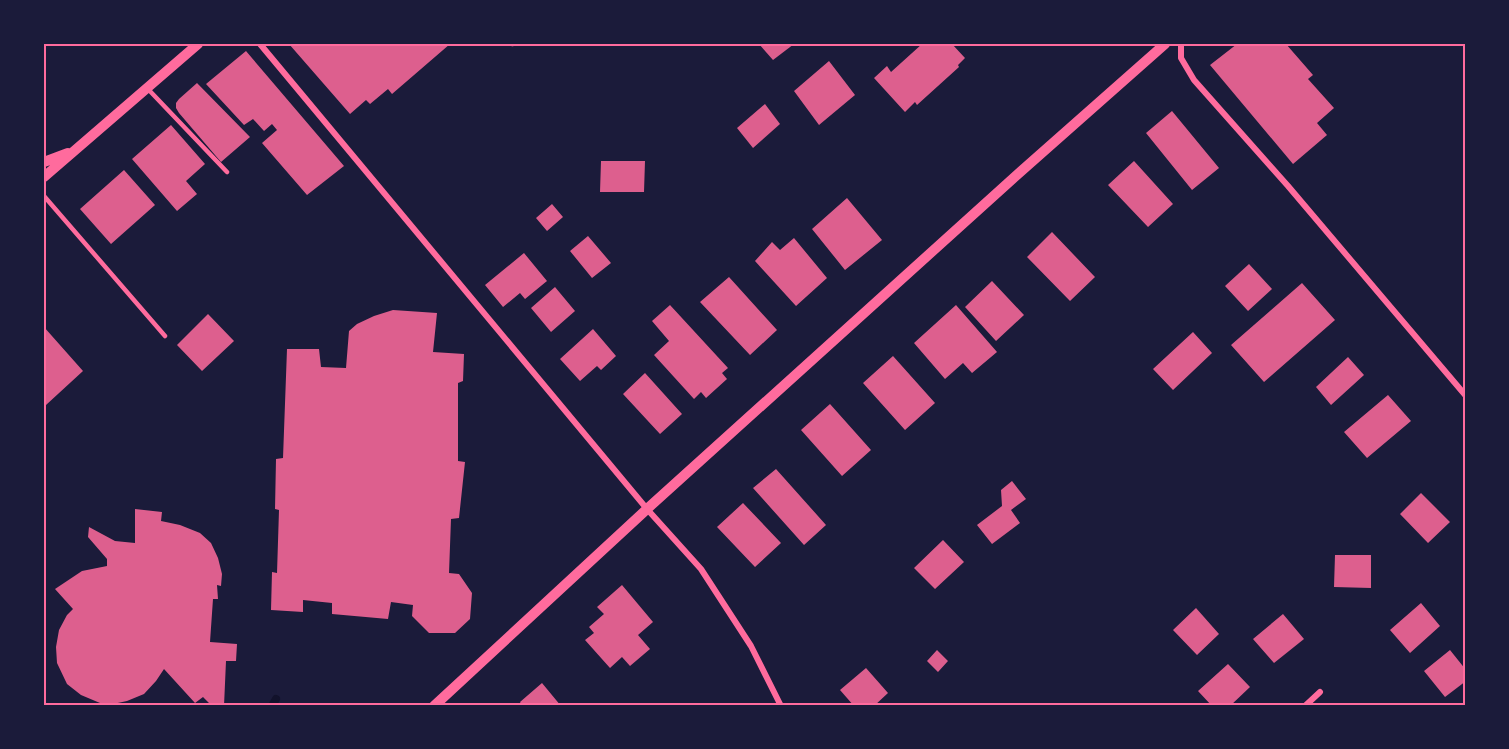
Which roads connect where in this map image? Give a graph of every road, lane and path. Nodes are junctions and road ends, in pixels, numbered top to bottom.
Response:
1 (198, 44) edge
2 (260, 44) edge
3 (1165, 44) edge
4 (1181, 44) edge
5 (147, 88) junction
6 (74, 151) junction
7 (44, 162) edge
8 (227, 172) dead end
9 (44, 177) edge
10 (44, 196) edge
11 (165, 336) dead end
12 (1466, 396) edge
13 (647, 509) junction
14 (1320, 692) dead end
15 (434, 705) edge
16 (781, 705) edge
17 (1305, 705) edge

1 - 5 street
2 - 13 street
3 - 13 street
4 - 12 street
5 - 6 street
5 - 8 lane
6 - 7 street
6 - 9 street
10 - 11 lane
13 - 15 street
13 - 16 street
14 - 17 street

